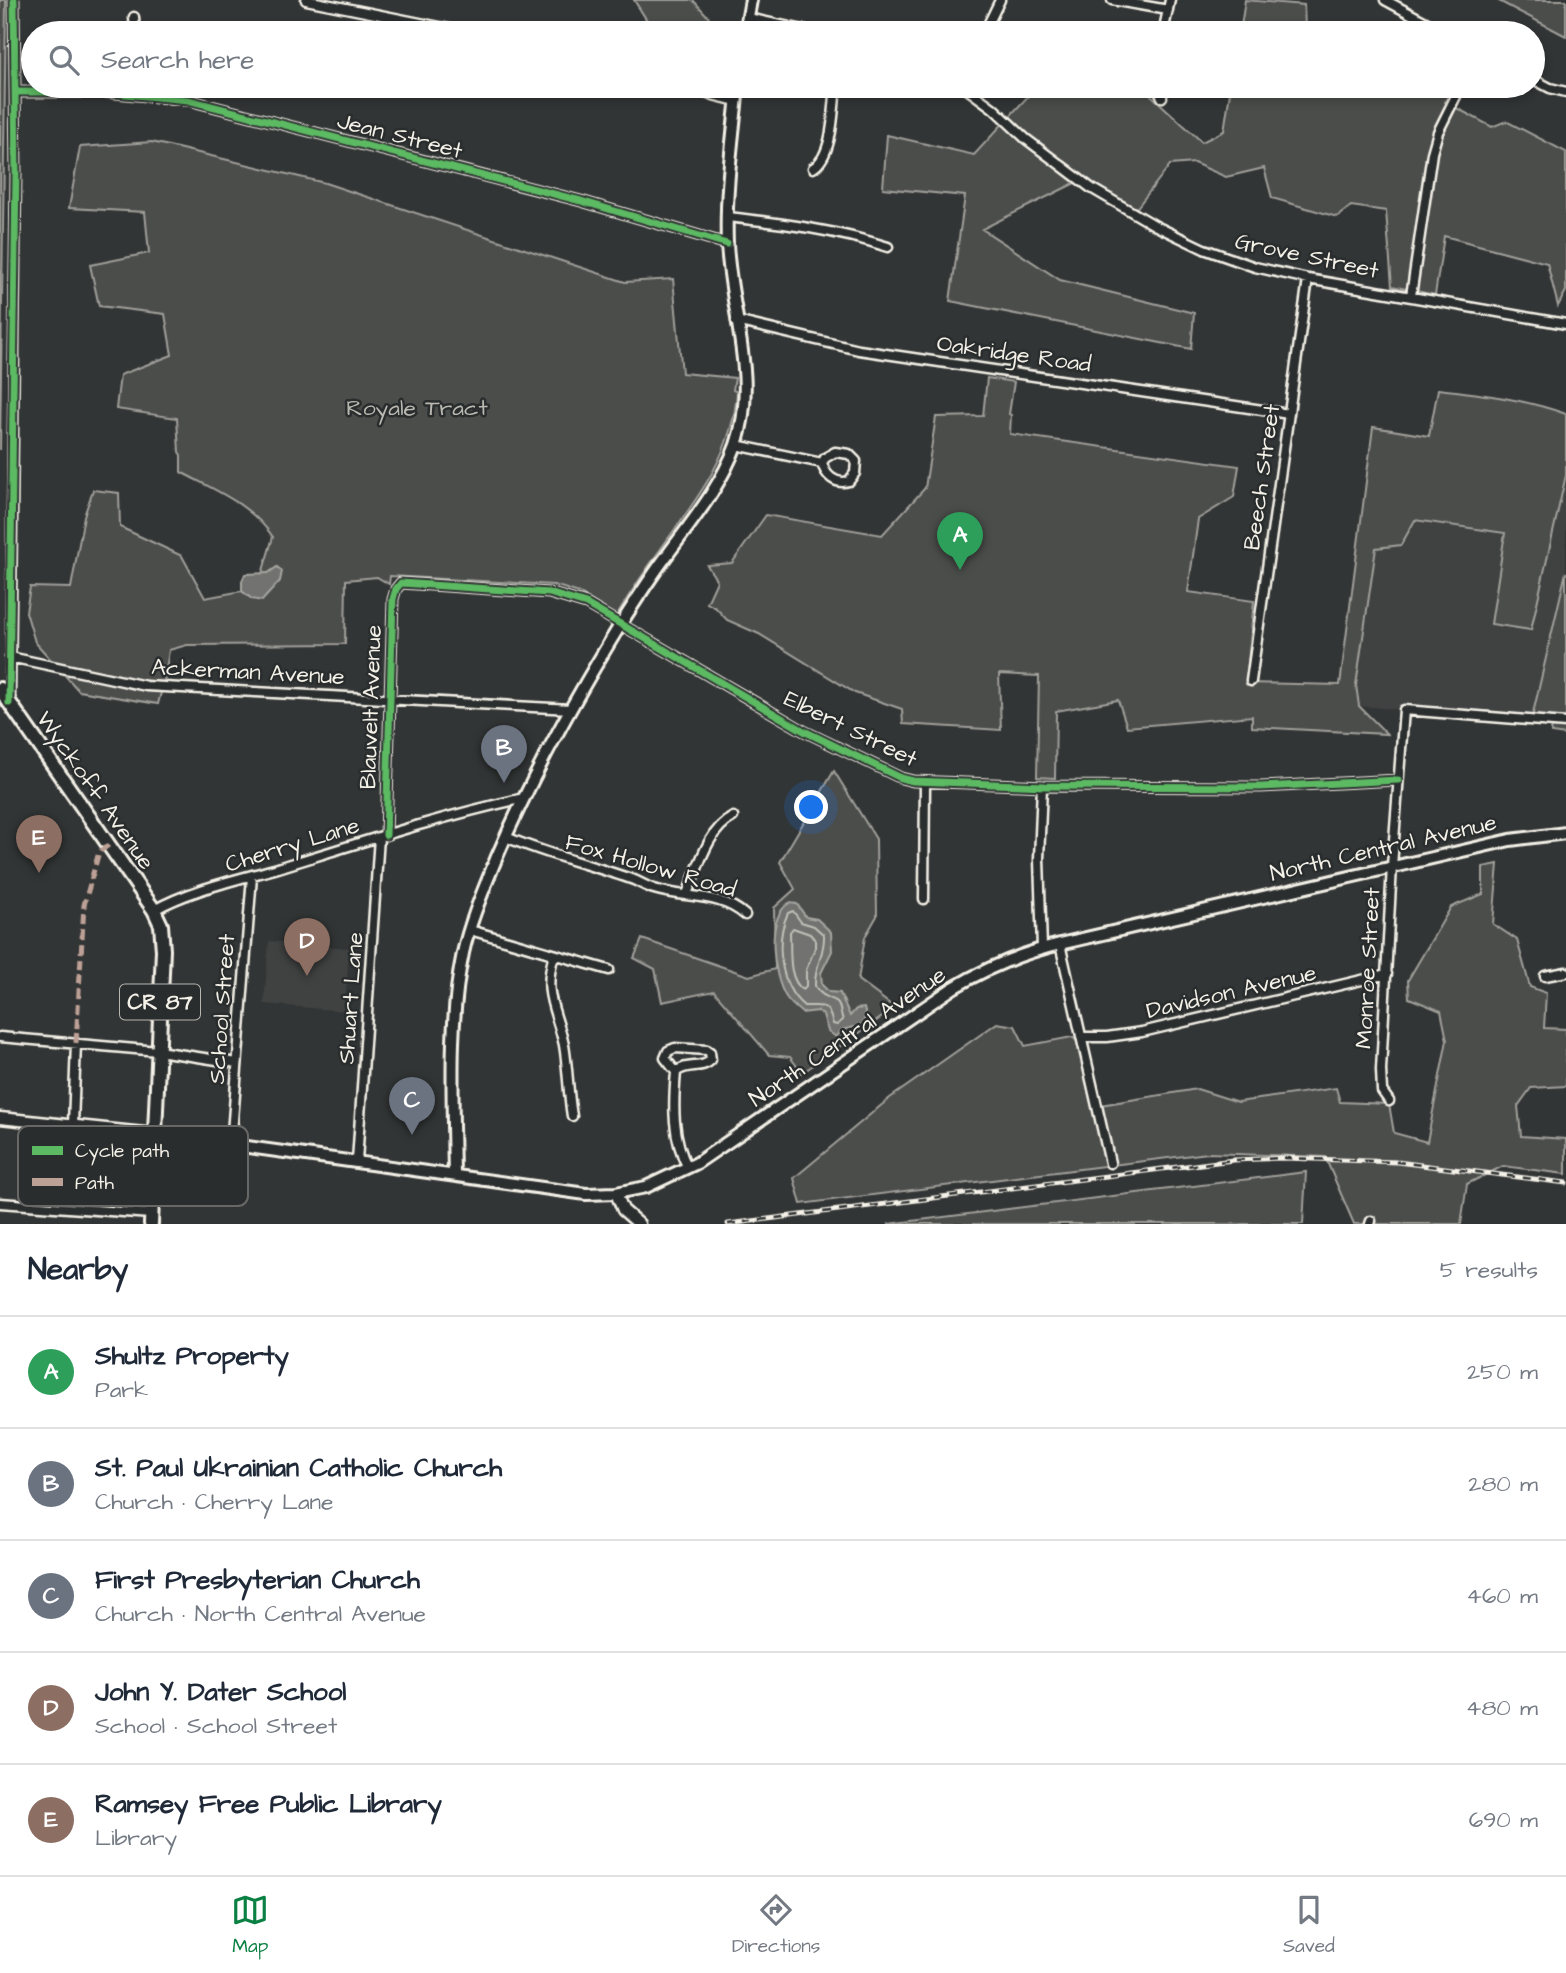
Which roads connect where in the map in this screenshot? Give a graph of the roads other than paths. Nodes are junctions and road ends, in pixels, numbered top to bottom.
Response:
1 (15, 0) edge
2 (306, 0) edge
3 (751, 0) edge
4 (1000, 0) edge
5 (1112, 0) edge
6 (1170, 0) edge
7 (1385, 0) edge
8 (1168, 10) junction
9 (134, 17) dead end
10 (748, 18) junction
11 (134, 21) edge
12 (410, 21) edge
13 (747, 21) edge
14 (762, 21) edge
15 (990, 21) edge
16 (1166, 21) edge
17 (1424, 21) edge
18 (1545, 85) edge
19 (17, 92) junction
20 (21, 92) edge
21 (1566, 92) edge
22 (175, 98) edge
23 (722, 98) edge
24 (737, 98) edge
25 (834, 98) edge
26 (979, 98) edge
27 (1455, 98) edge
28 (737, 102) junction
29 (813, 168) dead end
30 (727, 217) junction
31 (727, 244) junction
32 (888, 247) dead end
33 (1308, 279) junction
34 (1411, 296) junction
35 (736, 321) junction
36 (1566, 324) edge
37 (1289, 414) junction
38 (736, 444) junction
39 (822, 463) junction
40 (401, 583) joint
41 (621, 623) junction
42 (10, 657) junction
43 (1251, 681) dead end
44 (0, 688) edge
45 (390, 698) junction
46 (9, 702) junction
47 (571, 709) junction
48 (1566, 723) edge
49 (1398, 780) junction
50 (925, 782) junction
51 (1042, 786) junction
52 (524, 798) junction
53 (733, 817) dead end
54 (1566, 833) edge
55 (382, 836) junction
56 (506, 837) junction
57 (1392, 866) junction
58 (252, 876) junction
59 (687, 894) junction
60 (924, 899) dead end
61 (156, 913) junction
62 (746, 915) dead end
63 (470, 930) junction
64 (1060, 944) junction
65 (1042, 948) junction
66 (554, 955) junction
67 (609, 970) dead end
68 (1566, 972) edge
69 (1387, 974) junction
70 (1545, 976) dead end
71 (0, 1037) edge
72 (1082, 1037) junction
73 (76, 1044) junction
74 (158, 1051) junction
75 (237, 1063) junction
76 (676, 1072) junction
77 (1389, 1101) dead end
78 (572, 1116) dead end
79 (0, 1118) edge
80 (73, 1125) junction
81 (82, 1126) edge
82 (155, 1126) edge
83 (232, 1126) edge
84 (248, 1148) edge
85 (357, 1161) junction
86 (1110, 1163) dead end
87 (688, 1168) junction
88 (454, 1175) junction
89 (617, 1193) junction
90 (0, 1203) edge
91 (18, 1205) edge
92 (27, 1206) edge
93 (151, 1219) edge
94 (639, 1224) edge

1 - 19 street
2 - 12 street
3 - 10 main road
4 - 15 street
5 - 8 street
6 - 8 street
7 - 17 street
8 - 16 street
9 - 11 street
10 - 13 main road
10 - 14 street
18 - 21 street
19 - 20 street, Jean Street
19 - 42 street
22 - 31 street, Jean Street
23 - 28 street
24 - 28 main road
25 - 29 street
26 - 33 street, Grove Street
27 - 34 street
28 - 30 main road
30 - 31 main road
30 - 32 street
31 - 35 main road
33 - 34 street, Grove Street
33 - 37 street, Beech Street
34 - 36 street, Grove Street
35 - 37 street, Oakridge Road
35 - 38 main road
37 - 43 street, Beech Street
38 - 39 street
38 - 41 main road
39 - 39 street
40 - 41 street, Elbert Street
40 - 45 street, Blauvelt Avenue
41 - 47 main road
41 - 50 street, Elbert Street
42 - 45 street, Ackerman Avenue
42 - 46 street
44 - 46 main road, Wyckoff Avenue / CR 87
45 - 47 street, Ackerman Avenue
45 - 55 street, Blauvelt Avenue
46 - 61 main road, Wyckoff Avenue / CR 87
47 - 52 main road
48 - 49 street, Monroe Street
49 - 51 street, Elbert Street
49 - 57 street, Monroe Street
50 - 51 street, Elbert Street
50 - 60 street
51 - 65 street
52 - 55 street, Cherry Lane
52 - 56 main road
53 - 59 street
54 - 57 main road, North Central Avenue
55 - 58 street, Cherry Lane
55 - 85 street, Shuart Lane
56 - 59 street, Fox Hollow Road
56 - 63 main road
57 - 64 main road, North Central Avenue
57 - 69 street, Monroe Street
58 - 61 street, Cherry Lane
58 - 75 street, School Street
59 - 62 street, Fox Hollow Road
61 - 74 main road, CR 87
63 - 66 street
63 - 88 main road
64 - 65 main road, North Central Avenue
64 - 72 street
65 - 87 main road, North Central Avenue
66 - 67 street
66 - 78 street
68 - 70 street
69 - 72 street, Davidson Avenue
69 - 77 street, Monroe Street
71 - 73 street
72 - 86 street
73 - 74 street
73 - 80 street
74 - 75 street
74 - 82 main road, CR 87
75 - 83 street, School Street
76 - 76 street
76 - 87 street
79 - 80 street
80 - 81 street
84 - 85 main road, North Central Avenue
85 - 88 main road, North Central Avenue
87 - 89 main road, North Central Avenue
88 - 89 main road, North Central Avenue
89 - 94 street
90 - 91 street
92 - 93 street

